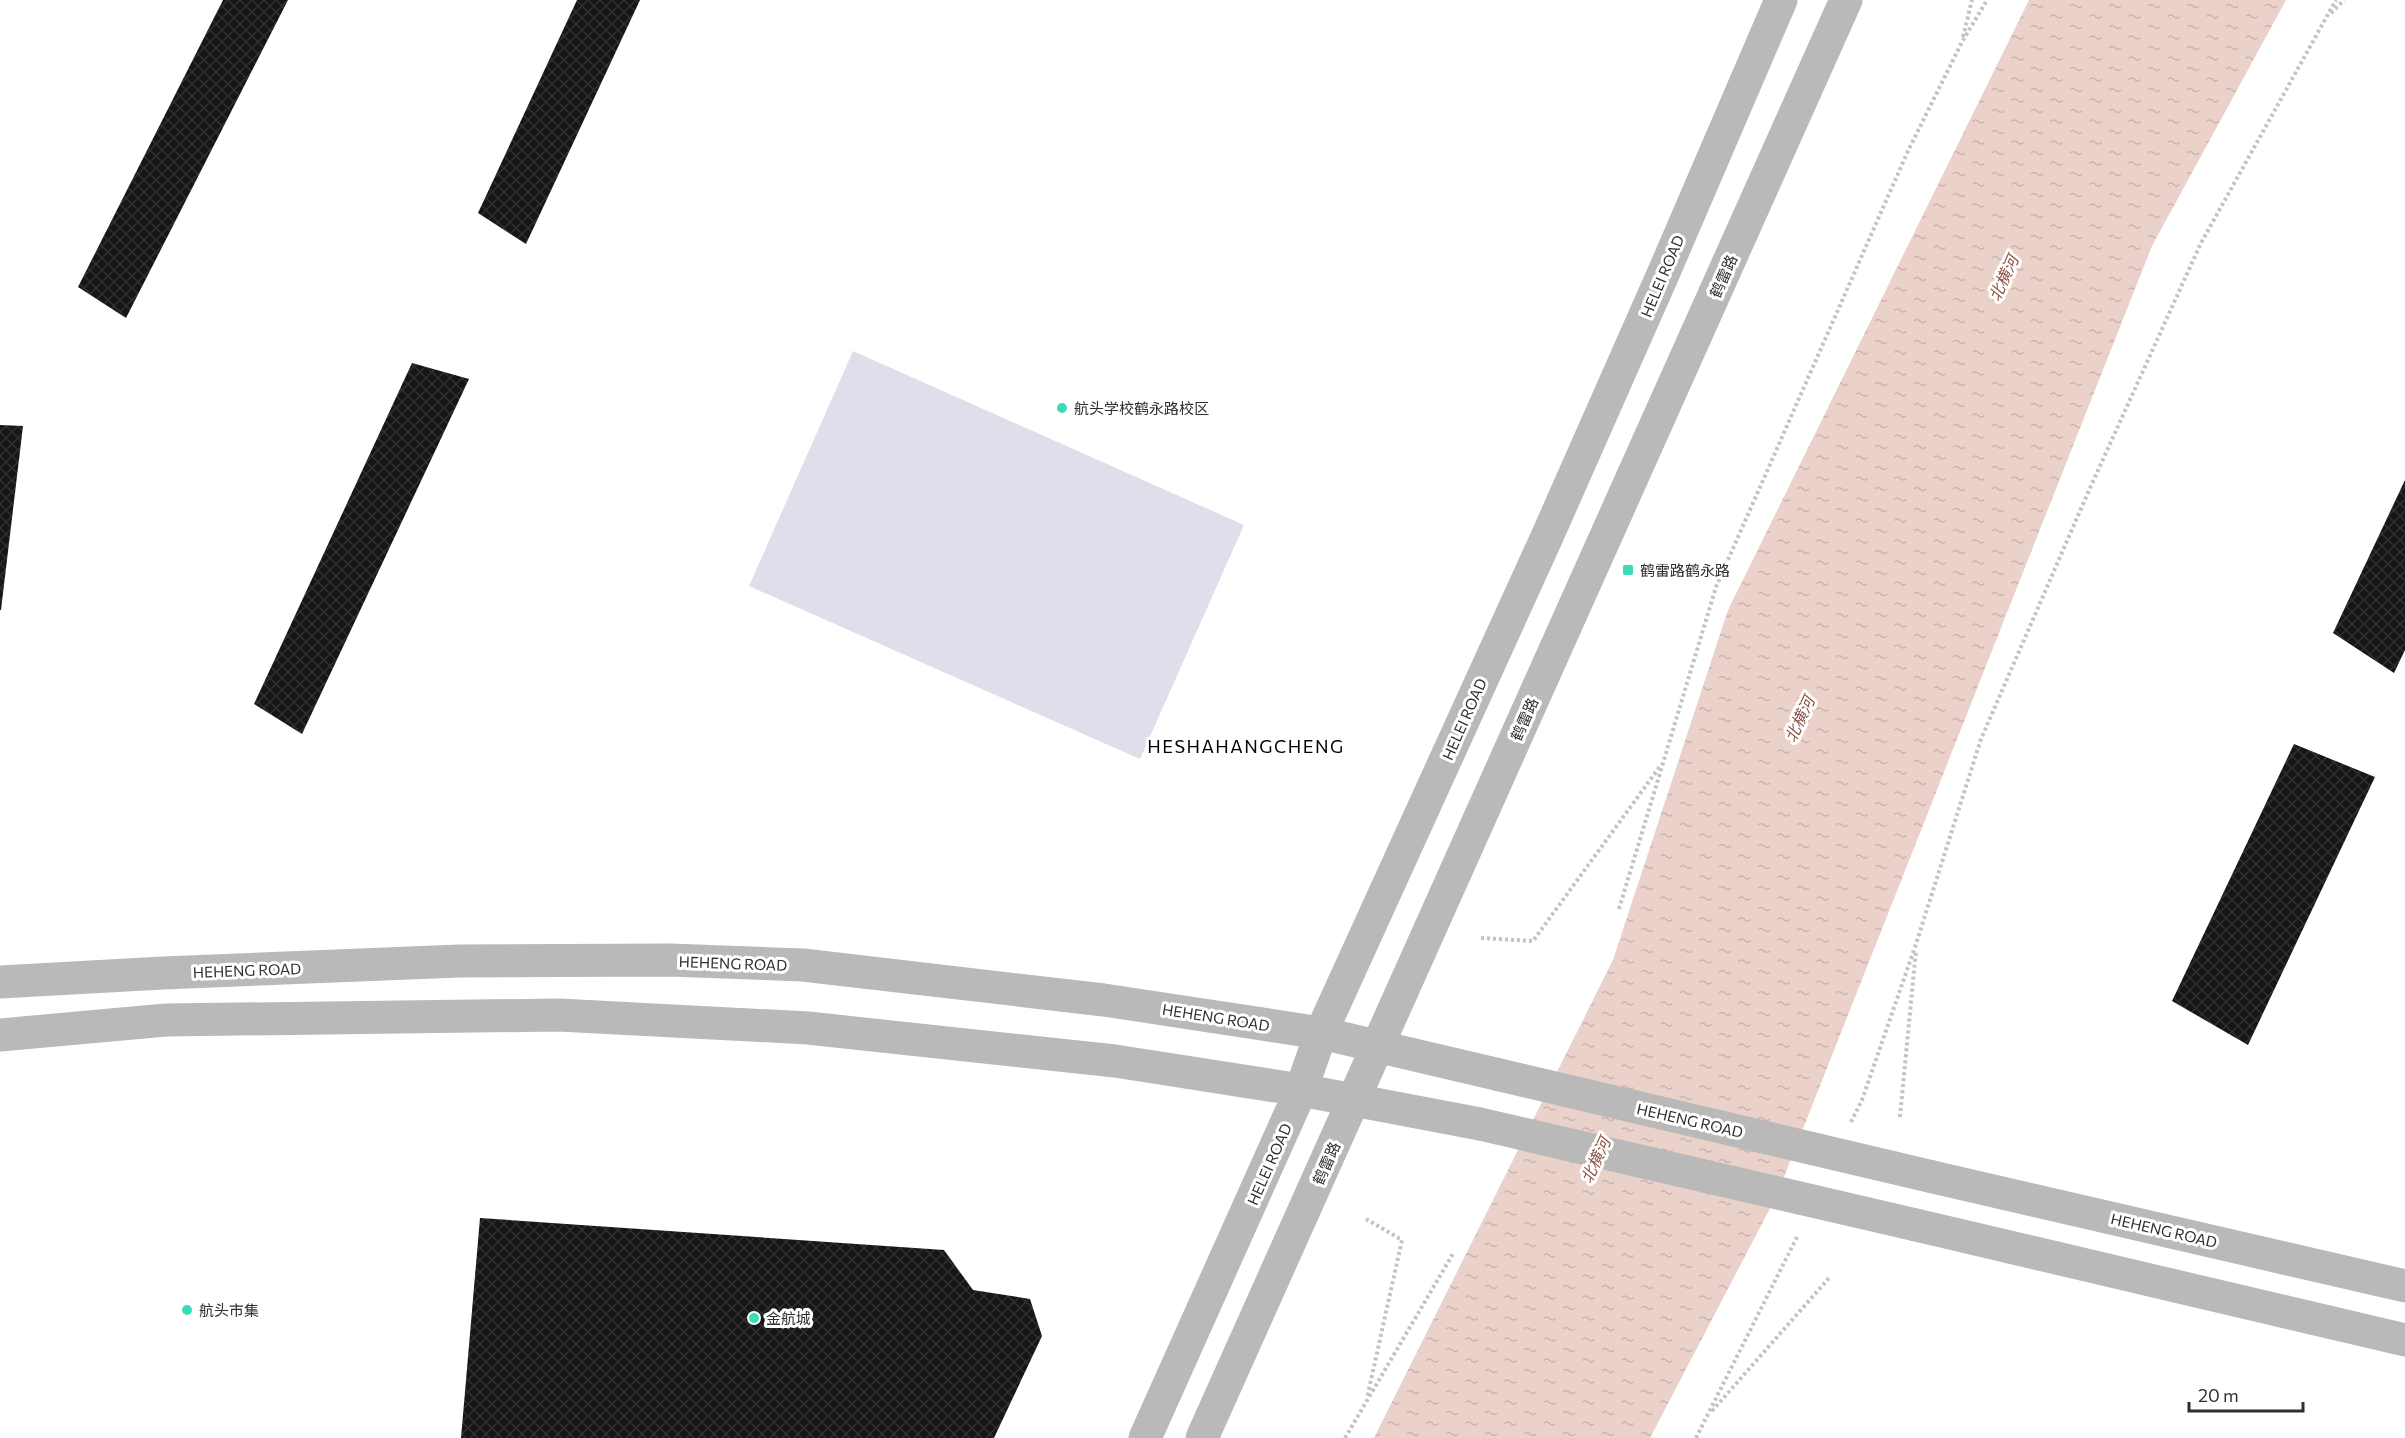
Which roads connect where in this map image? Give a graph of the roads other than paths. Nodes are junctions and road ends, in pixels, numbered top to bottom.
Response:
1 (1781, 0) edge
2 (1846, 0) edge
3 (0, 982) edge
4 (1322, 1033) junction
5 (0, 1035) edge
6 (1376, 1046) junction
7 (1301, 1090) junction
8 (1354, 1100) junction
9 (2405, 1286) edge
10 (2405, 1340) edge
11 (1146, 1438) edge
12 (1202, 1438) edge

1 - 4 street, HELEI ROAD
2 - 6 street, 鹤雷路
3 - 4 street, HEHENG ROAD
4 - 6 street, HEHENG ROAD
4 - 7 street, HELEI ROAD
5 - 7 street
6 - 8 street, 鹤雷路
6 - 9 street, HEHENG ROAD, bridge
7 - 8 street
7 - 11 street, HELEI ROAD
8 - 10 street, bridge
8 - 12 street, 鹤雷路

